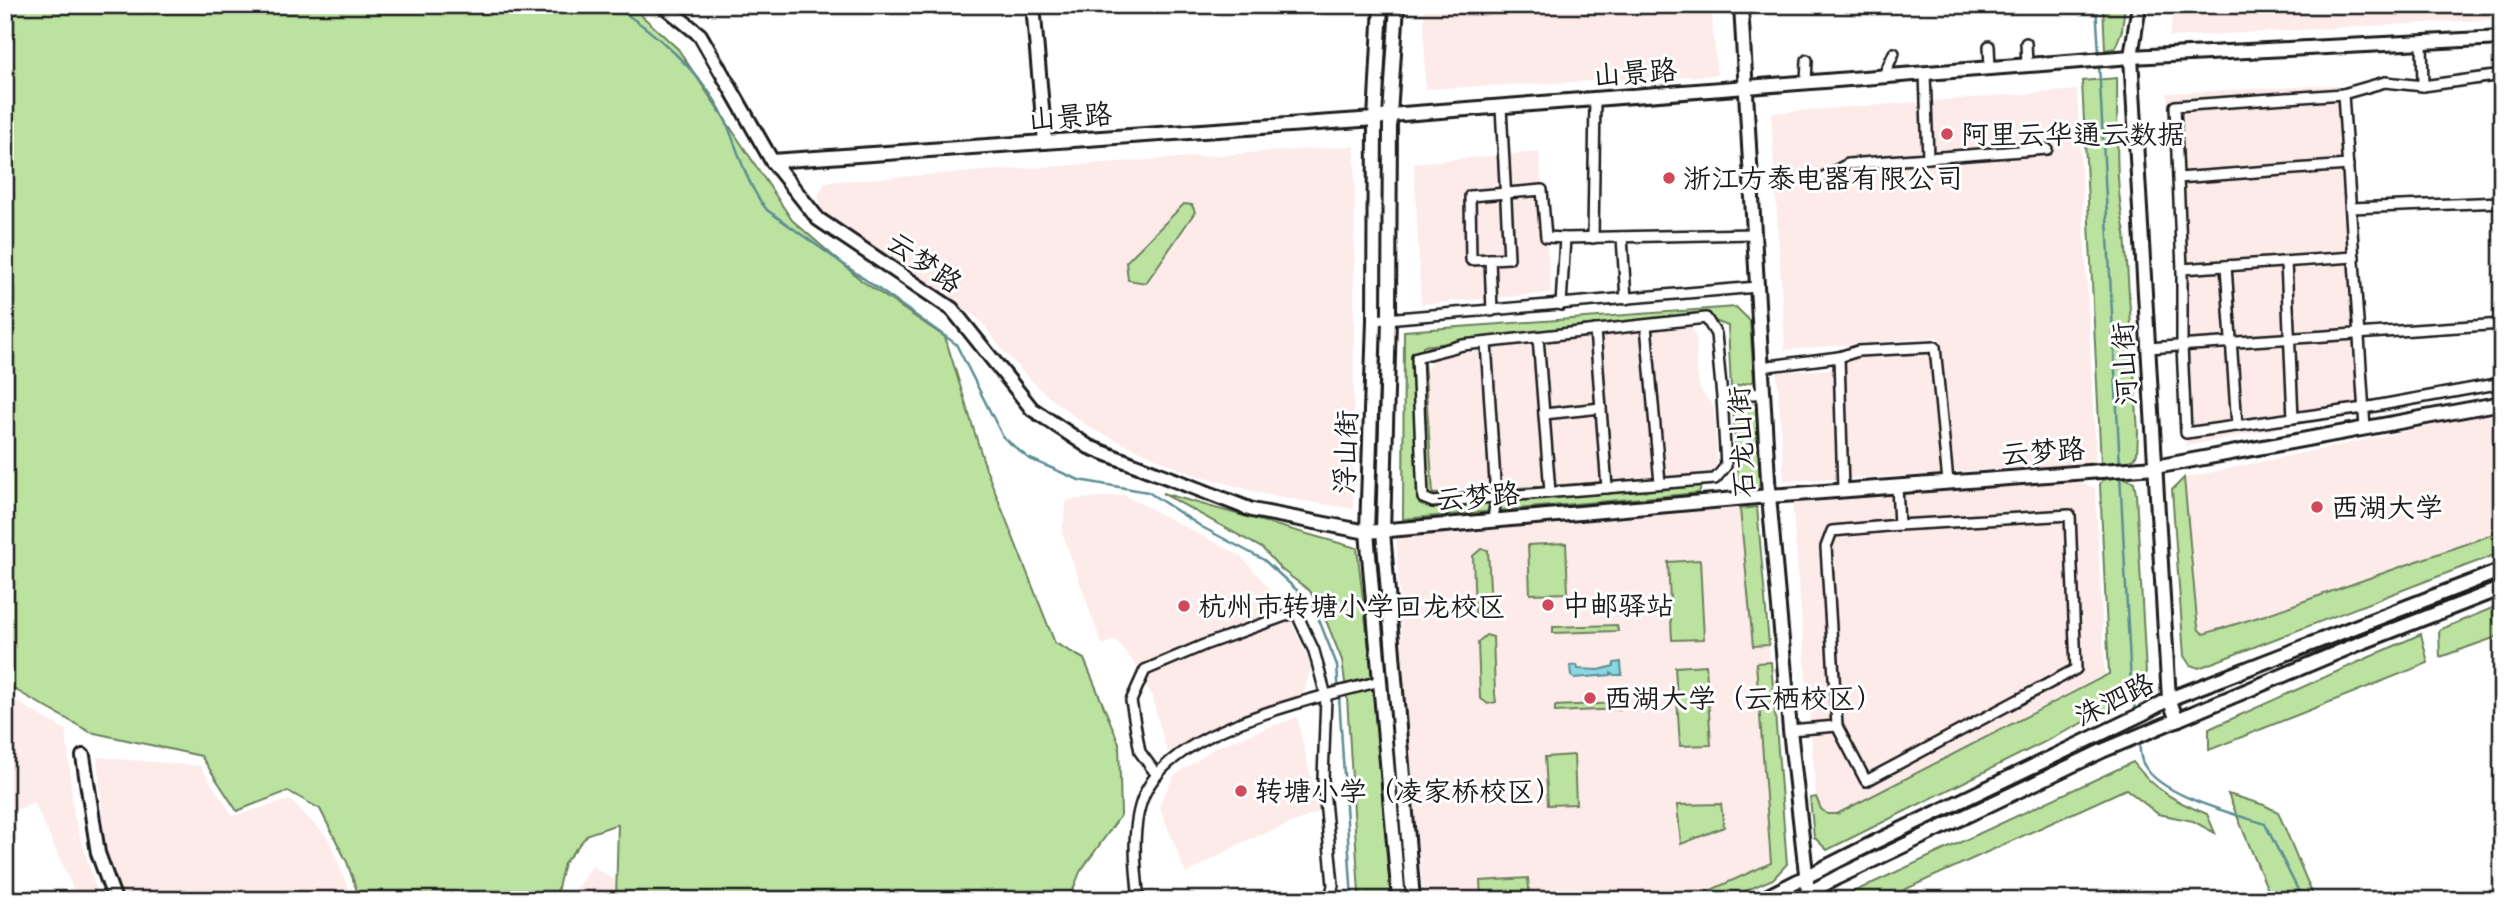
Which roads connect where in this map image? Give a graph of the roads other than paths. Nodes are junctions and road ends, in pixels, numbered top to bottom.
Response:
1 (663, 5) edge
2 (1033, 5) edge
3 (1381, 5) edge
4 (1397, 5) edge
5 (1741, 5) edge
6 (2139, 5) edge
7 (2502, 38) edge
8 (2422, 42) junction
9 (2026, 43) dead end
10 (1989, 46) dead end
11 (1894, 53) dead end
12 (2131, 57) junction
13 (1807, 60) dead end
14 (2027, 65) junction
15 (1990, 68) junction
16 (1925, 73) junction
17 (2502, 75) edge
18 (1883, 77) junction
19 (1806, 83) junction
20 (2423, 86) junction
21 (1746, 88) junction
22 (2343, 94) junction
23 (1595, 99) junction
24 (1501, 107) junction
25 (1390, 116) junction
26 (1375, 119) junction
27 (1045, 142) junction
28 (2047, 149) dead end
29 (1928, 158) junction
30 (772, 161) junction
31 (2348, 165) junction
32 (2178, 178) junction
33 (1814, 182) dead end
34 (1505, 192) junction
35 (2502, 202) edge
36 (2351, 208) junction
37 (1754, 233) junction
38 (1622, 237) junction
39 (1565, 238) junction
40 (1593, 238) junction
41 (2354, 257) junction
42 (1490, 259) junction
43 (2286, 262) junction
44 (2226, 266) junction
45 (2182, 268) junction
46 (1757, 287) junction
47 (1626, 299) junction
48 (1561, 305) junction
49 (1492, 311) junction
50 (1374, 320) junction
51 (1389, 320) junction
52 (2502, 324) edge
53 (1646, 325) junction
54 (1595, 330) junction
55 (2359, 334) junction
56 (1538, 337) junction
57 (2290, 339) junction
58 (1486, 343) junction
59 (2231, 343) junction
60 (2182, 346) junction
61 (2148, 348) junction
62 (1839, 357) junction
63 (1761, 367) junction
64 (2502, 383) edge
65 (1763, 393) junction
66 (1722, 397) junction
67 (2502, 402) edge
68 (1601, 408) junction
69 (2364, 408) junction
70 (1544, 414) junction
71 (2293, 418) junction
72 (2236, 426) junction
73 (2365, 428) junction
74 (2155, 467) junction
75 (1948, 482) junction
76 (1660, 483) junction
77 (1897, 486) junction
78 (1607, 488) junction
79 (1843, 490) junction
80 (1550, 492) junction
81 (1769, 496) junction
82 (1496, 497) junction
83 (1493, 520) junction
84 (1899, 525) junction
85 (1383, 531) junction
86 (1367, 532) junction
87 (2502, 570) edge
88 (2502, 588) edge
89 (1380, 681) junction
90 (1330, 694) junction
91 (2169, 699) junction
92 (2177, 720) junction
93 (1837, 726) junction
94 (1790, 730) junction
95 (83, 756) dead end
96 (1157, 775) junction
97 (1807, 875) junction
98 (1809, 896) edge
99 (115, 900) edge
100 (1139, 900) edge
101 (1330, 900) edge
102 (1399, 900) edge
103 (1413, 900) edge
104 (1760, 900) edge
105 (1795, 900) edge

1 - 30 street, 云梦路
2 - 27 street
3 - 26 street, 浮山街
4 - 25 street, 浮山街
5 - 21 street, 石龙山街
6 - 12 street, 河山街
7 - 8 street, 山景路
8 - 12 street, 山景路
8 - 20 street
9 - 14 street
10 - 15 street
11 - 18 street
12 - 14 street, 山景路
12 - 61 street, 河山街
13 - 19 street
14 - 15 street, 山景路
15 - 16 street, 山景路
16 - 18 street, 山景路
16 - 29 street
17 - 20 street
18 - 19 street, 山景路
19 - 21 street, 山景路
20 - 22 street
21 - 23 street, 山景路
21 - 37 street, 石龙山街
22 - 31 street
22 - 32 street
23 - 24 street, 山景路
23 - 40 street
24 - 25 street, 山景路
24 - 34 street
25 - 26 street, 山景路
25 - 51 street, 浮山街
26 - 27 street, 山景路
26 - 50 street, 浮山街
27 - 30 street, 山景路
28 - 29 street
29 - 33 street
30 - 86 street, 云梦路
31 - 32 street
31 - 36 street
32 - 45 street
34 - 39 street
34 - 42 street
34 - 42 street
35 - 36 street
36 - 41 street
37 - 38 street
37 - 46 street, 石龙山街
38 - 40 street
38 - 47 street
39 - 40 street
39 - 48 street
41 - 43 street
41 - 55 street
42 - 49 street
43 - 44 street
43 - 57 street
44 - 45 street
44 - 59 street
45 - 60 street
46 - 47 street
46 - 63 street, 石龙山街
47 - 48 street
48 - 49 street
49 - 51 street
50 - 51 street
50 - 86 street, 浮山街
51 - 85 street, 浮山街
52 - 55 street
53 - 54 street
53 - 66 street
53 - 76 street
54 - 56 street
54 - 68 street
55 - 57 street
55 - 69 street
56 - 58 street
56 - 70 street
57 - 59 street
57 - 71 street
58 - 82 street
58 - 82 street
59 - 60 street
59 - 72 street
60 - 61 street
60 - 72 street
61 - 74 street, 河山街
62 - 63 street
62 - 75 street
62 - 79 street
63 - 65 street, 石龙山街
64 - 69 street
65 - 66 street
65 - 81 street, 石龙山街
66 - 76 street
67 - 73 street, 云梦路
68 - 70 street
68 - 78 street
69 - 71 street
69 - 73 street
70 - 80 street
71 - 72 street
73 - 74 street, 云梦路
74 - 75 street, 云梦路
74 - 91 street, 河山街
75 - 77 street, 云梦路
76 - 78 street
77 - 79 street, 云梦路
77 - 84 street
78 - 80 street
79 - 81 street, 云梦路
80 - 82 street
81 - 83 street, 云梦路
81 - 94 street, 石龙山街
82 - 83 street
83 - 85 street, 云梦路
84 - 93 street
84 - 93 street
85 - 86 street, 云梦路
85 - 103 street, 浮山街
86 - 89 street, 浮山街
87 - 91 street, 洙泗路
88 - 92 street, 洙泗路
89 - 90 street
89 - 102 street, 浮山街
90 - 96 street
90 - 96 street
90 - 101 street
91 - 92 street, 河山街
91 - 97 street, 洙泗路
92 - 98 street, 洙泗路
93 - 94 street
94 - 97 street, 石龙山街
95 - 99 street
96 - 100 street
97 - 98 street, 石龙山街
97 - 104 street, 洙泗路
98 - 105 street, 洙泗路

